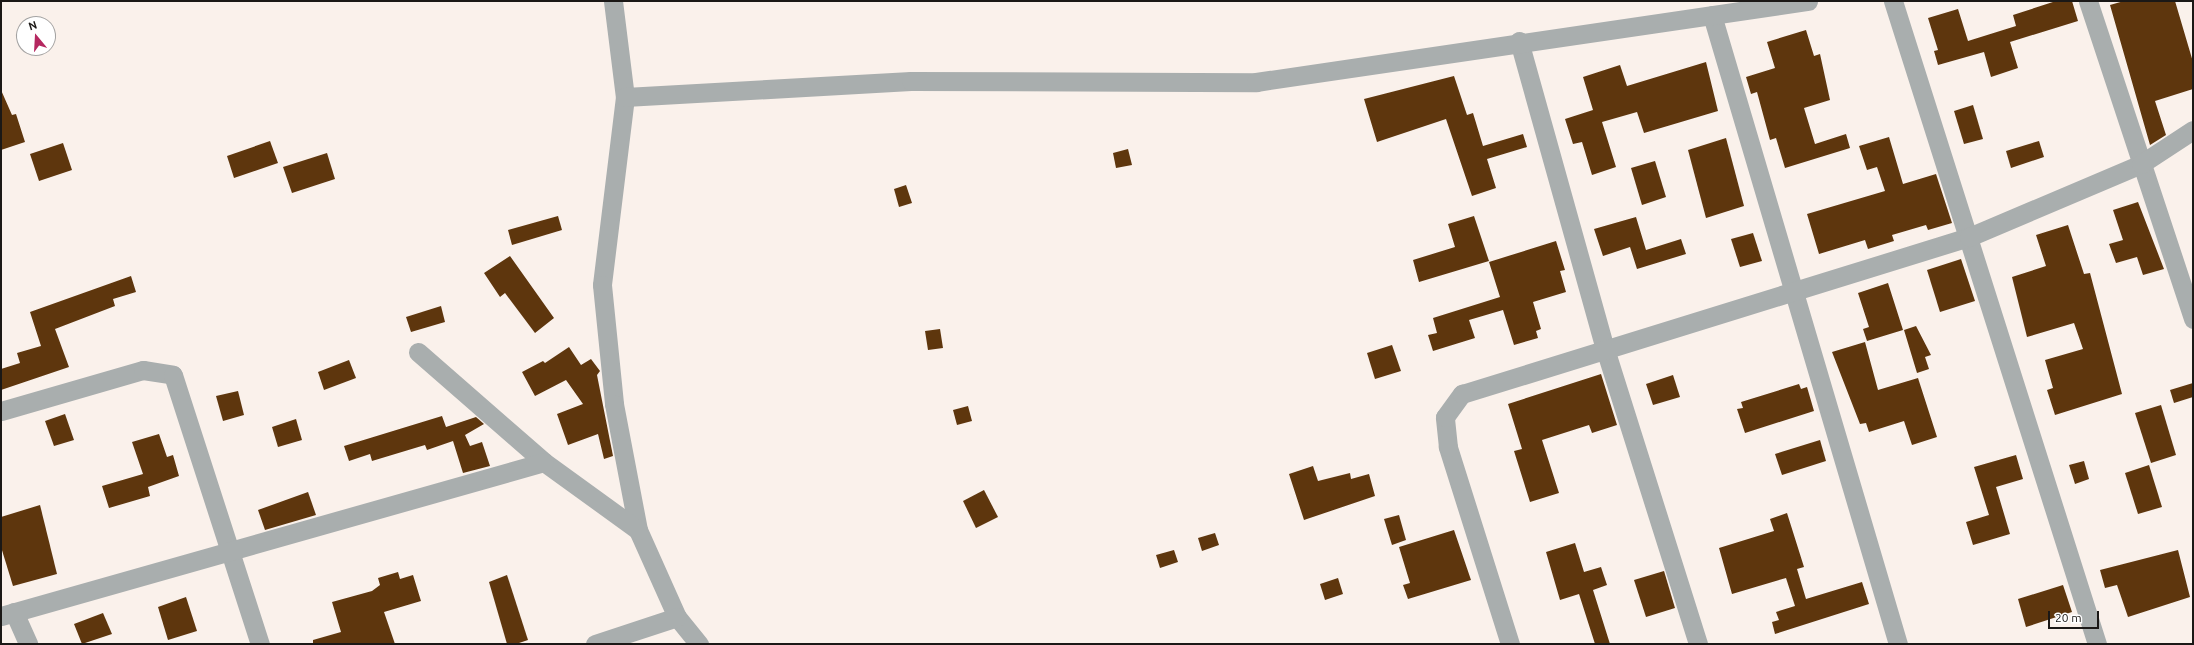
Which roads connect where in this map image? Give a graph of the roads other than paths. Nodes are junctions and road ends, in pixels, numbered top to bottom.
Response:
1 (613, 1) edge
2 (1808, 1) edge
3 (1893, 1) edge
4 (2088, 1) edge
5 (1712, 14) junction
6 (1519, 41) junction
7 (625, 97) junction
8 (2193, 130) edge
9 (2141, 164) junction
10 (1969, 236) junction
11 (1796, 290) junction
12 (2193, 319) edge
13 (418, 352) dead end
14 (1606, 352) junction
15 (1, 411) edge
16 (544, 462) junction
17 (638, 530) junction
18 (230, 551) junction
19 (8, 614) edge
20 (677, 617) junction
21 (28, 644) edge
22 (260, 644) edge
23 (595, 644) edge
24 (699, 644) edge
25 (1510, 644) edge
26 (1698, 644) edge
27 (1898, 644) edge
28 (2097, 644) edge

1 - 7 street
2 - 5 street
3 - 10 street
4 - 9 street
5 - 6 street
5 - 11 street
6 - 7 street
6 - 14 street
7 - 17 street
8 - 9 street
9 - 10 street
9 - 12 street
10 - 11 street
10 - 28 street
11 - 14 street
11 - 27 street
13 - 16 street
14 - 25 street
14 - 26 street
15 - 18 street
16 - 17 street
16 - 18 street
17 - 20 street
18 - 19 street
18 - 22 street
19 - 21 street
20 - 23 street
20 - 24 street

